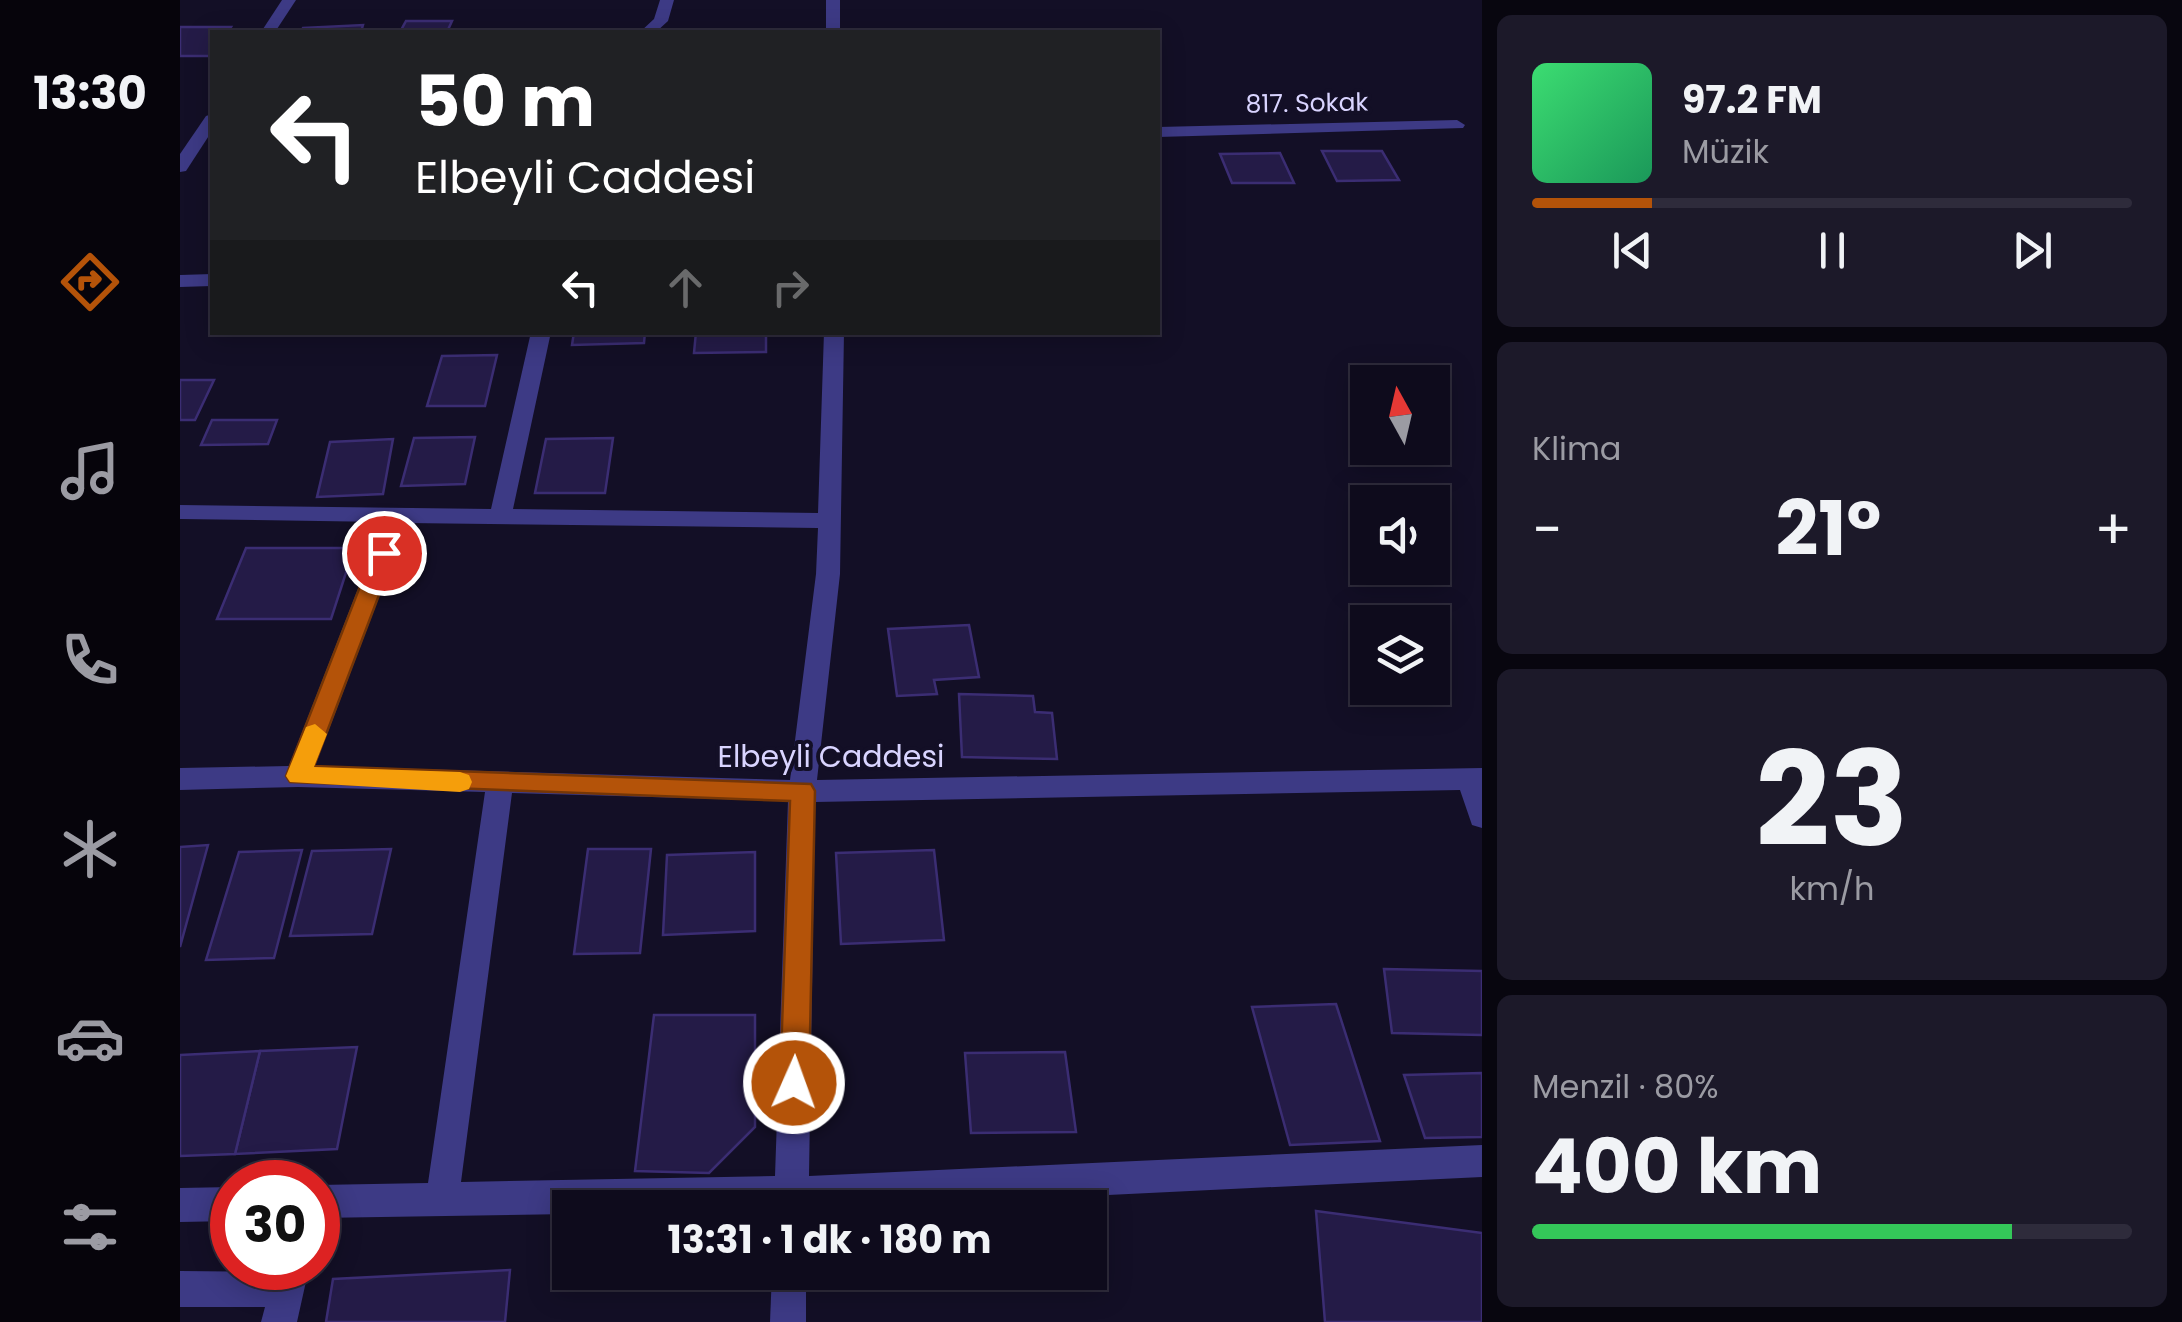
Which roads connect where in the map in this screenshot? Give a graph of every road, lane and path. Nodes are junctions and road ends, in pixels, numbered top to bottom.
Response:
1 (288, 0) edge
2 (666, 0) edge
3 (833, 0) edge
4 (269, 30) edge
5 (650, 30) edge
6 (833, 30) edge
7 (210, 122) edge
8 (1457, 125) dead end
9 (1160, 132) edge
10 (210, 159) edge
11 (182, 162) edge
12 (210, 280) edge
13 (180, 281) edge
14 (540, 335) edge
15 (834, 335) edge
16 (180, 512) edge
17 (398, 516) junction
18 (500, 518) junction
19 (830, 521) junction
20 (298, 776) junction
21 (180, 778) edge
22 (1476, 779) edge
23 (500, 784) junction
24 (802, 791) junction
25 (1482, 817) edge
26 (1482, 1161) edge
27 (791, 1190) edge
28 (968, 1190) edge
29 (442, 1200) junction
30 (552, 1200) edge
31 (340, 1202) edge
32 (180, 1204) edge
33 (210, 1204) edge
34 (180, 1289) edge
35 (789, 1290) edge
36 (286, 1293) edge
37 (788, 1322) edge

1 - 4 street
2 - 5 street
3 - 6 street
7 - 11 street
8 - 9 street, 817. Sokak
10 - 11 street
12 - 13 street
14 - 18 street
15 - 19 street
16 - 17 street
17 - 18 street
17 - 20 street
18 - 19 street
19 - 24 street
20 - 21 street, Elbeyli Caddesi
20 - 23 street, Elbeyli Caddesi
22 - 24 street, Elbeyli Caddesi
22 - 25 street
23 - 24 street, Elbeyli Caddesi
23 - 29 street
24 - 27 street
26 - 28 street
29 - 30 street
29 - 31 street
32 - 33 street
34 - 36 street
35 - 37 street

